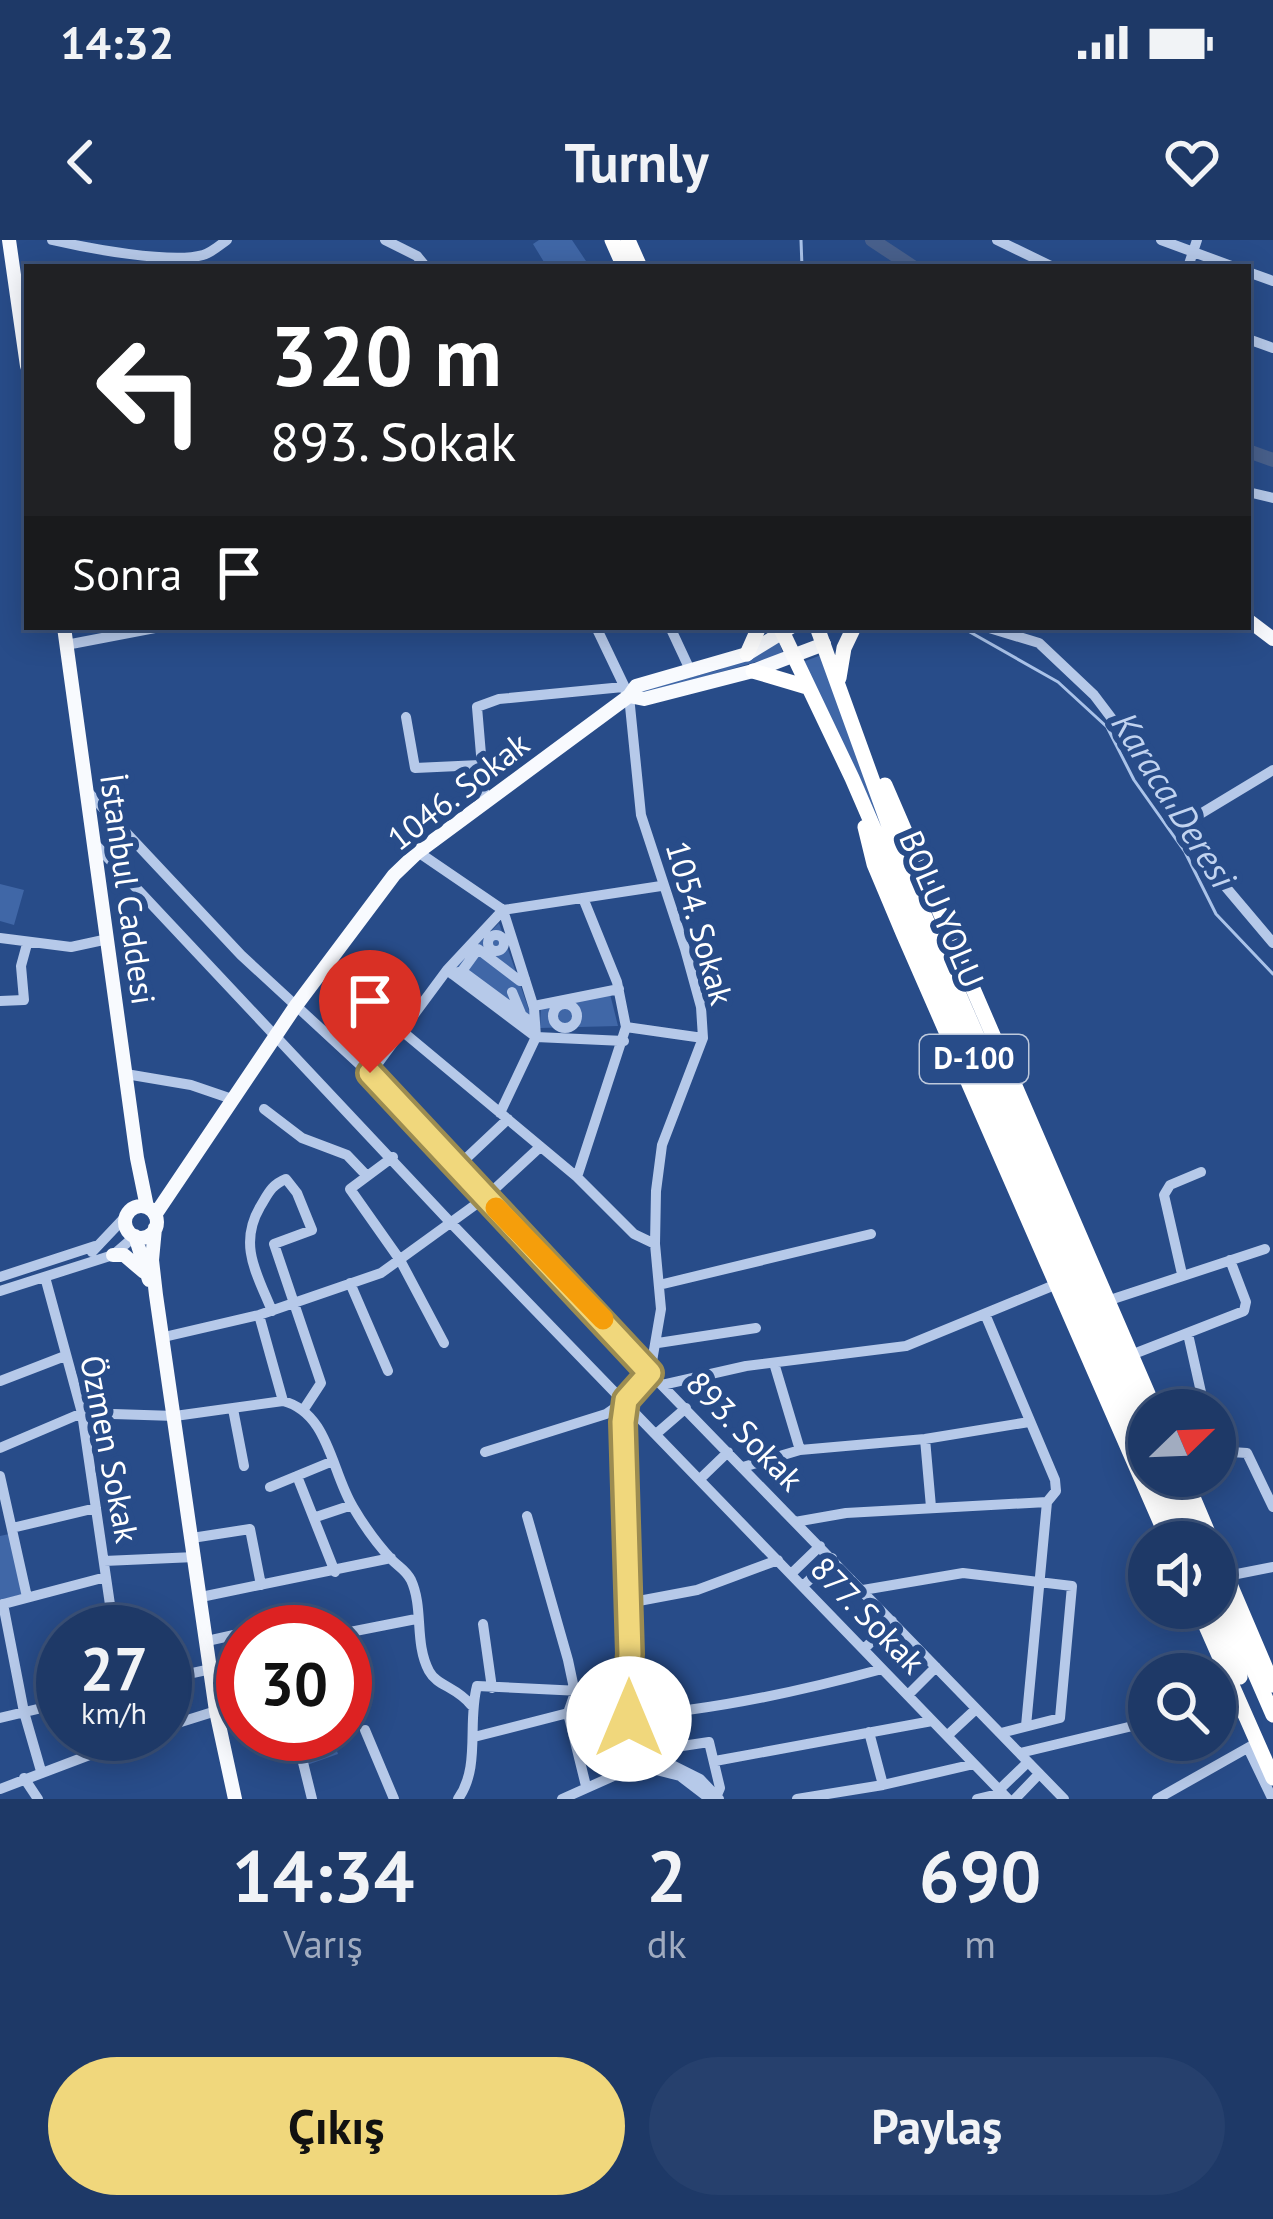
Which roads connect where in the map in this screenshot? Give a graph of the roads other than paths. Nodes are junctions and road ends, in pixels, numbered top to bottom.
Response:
1 (9, 240) edge
2 (52, 240) edge
3 (227, 240) edge
4 (385, 240) edge
5 (1161, 240) edge
6 (1001, 242) edge
7 (1195, 246) edge
8 (424, 264) edge
9 (1047, 264) edge
10 (1228, 264) edge
11 (24, 322) edge
12 (64, 630) edge
13 (144, 630) edge
14 (597, 630) edge
15 (671, 630) edge
16 (758, 630) edge
17 (818, 630) edge
18 (847, 630) edge
19 (851, 630) edge
20 (996, 630) edge
21 (787, 638) edge
22 (824, 644) junction
23 (66, 645) junction
24 (750, 662) junction
25 (691, 672) junction
26 (838, 681) junction
27 (807, 687) junction
28 (629, 696) junction
29 (406, 717) dead end
30 (854, 725) junction
31 (480, 765) junction
32 (1273, 770) edge
33 (852, 778) junction
34 (87, 791) junction
35 (485, 802) junction
36 (1182, 825) junction
37 (94, 843) junction
38 (418, 852) junction
39 (662, 886) junction
40 (583, 898) junction
41 (499, 914) junction
42 (0, 938) edge
43 (108, 939) junction
44 (1273, 943) edge
45 (27, 944) junction
46 (493, 952) junction
47 (454, 972) junction
48 (515, 986) junction
49 (619, 989) junction
50 (0, 1001) edge
51 (562, 1002) junction
52 (295, 1006) junction
53 (534, 1006) junction
54 (626, 1027) junction
55 (403, 1031) junction
56 (536, 1031) junction
57 (566, 1033) junction
58 (276, 1035) junction
59 (704, 1038) junction
60 (624, 1041) junction
61 (370, 1073) junction
62 (126, 1074) junction
63 (232, 1099) junction
64 (264, 1109) dead end
65 (504, 1116) junction
66 (540, 1147) junction
67 (393, 1157) junction
68 (457, 1167) junction
69 (1201, 1172) dead end
70 (368, 1176) junction
71 (577, 1177) junction
72 (486, 1197) junction
73 (143, 1215) junction
74 (450, 1222) junction
75 (871, 1234) dead end
76 (135, 1236) junction
77 (655, 1244) junction
78 (95, 1246) junction
79 (1265, 1250) dead end
80 (113, 1255) junction
81 (87, 1260) junction
82 (400, 1260) junction
83 (1230, 1260) junction
84 (1182, 1274) junction
85 (0, 1277) edge
86 (45, 1277) junction
87 (148, 1277) junction
88 (350, 1283) junction
89 (1058, 1285) junction
90 (659, 1286) junction
91 (0, 1291) edge
92 (156, 1295) junction
93 (1108, 1301) junction
94 (295, 1304) junction
95 (266, 1313) junction
96 (985, 1314) junction
97 (756, 1328) dead end
98 (1188, 1334) junction
99 (164, 1337) junction
100 (445, 1343) dead end
101 (658, 1343) junction
102 (1131, 1354) junction
103 (65, 1356) junction
104 (774, 1364) junction
105 (388, 1370) dead end
106 (650, 1373) junction
107 (0, 1381) edge
108 (662, 1384) junction
109 (1131, 1389) edge
110 (1146, 1389) edge
111 (1200, 1389) edge
112 (626, 1400) junction
113 (284, 1401) junction
114 (686, 1408) junction
115 (233, 1409) junction
116 (304, 1409) junction
117 (82, 1413) junction
118 (1128, 1415) edge
119 (175, 1416) junction
120 (1029, 1423) junction
121 (656, 1434) junction
122 (925, 1439) junction
123 (0, 1448) edge
124 (800, 1450) junction
125 (728, 1452) junction
126 (1236, 1452) edge
127 (485, 1453) dead end
128 (333, 1461) junction
129 (244, 1466) dead end
130 (743, 1467) junction
131 (0, 1476) edge
132 (297, 1476) junction
133 (700, 1479) junction
134 (270, 1487) dead end
135 (1047, 1502) junction
136 (352, 1505) junction
137 (931, 1507) junction
138 (1273, 1507) edge
139 (96, 1508) junction
140 (527, 1516) dead end
141 (316, 1517) junction
142 (1160, 1521) edge
143 (796, 1522) junction
144 (12, 1528) junction
145 (192, 1538) junction
146 (820, 1546) junction
147 (195, 1557) junction
148 (391, 1558) junction
149 (832, 1558) junction
150 (778, 1560) junction
151 (104, 1561) junction
152 (1273, 1568) edge
153 (334, 1572) junction
154 (790, 1574) junction
155 (106, 1576) junction
156 (1236, 1576) edge
157 (1040, 1583) junction
158 (261, 1585) junction
159 (803, 1586) junction
160 (863, 1590) junction
161 (27, 1597) junction
162 (201, 1597) junction
163 (628, 1603) junction
164 (2, 1605) edge
165 (110, 1605) edge
166 (1236, 1610) edge
167 (416, 1618) junction
168 (1236, 1618) edge
169 (892, 1621) junction
170 (482, 1624) dead end
171 (372, 1627) edge
172 (1207, 1629) edge
173 (1218, 1629) edge
174 (216, 1639) edge
175 (207, 1641) junction
176 (864, 1649) junction
177 (936, 1667) junction
178 (211, 1669) junction
179 (882, 1669) junction
180 (192, 1673) edge
181 (1273, 1685) edge
182 (477, 1686) junction
183 (618, 1687) junction
184 (457, 1688) junction
185 (492, 1688) junction
186 (575, 1693) junction
187 (908, 1695) junction
188 (472, 1705) junction
189 (216, 1708) edge
190 (36, 1709) edge
191 (976, 1709) junction
192 (24, 1712) junction
193 (568, 1713) junction
194 (1273, 1715) edge
195 (629, 1717) junction
196 (0, 1718) edge
197 (932, 1720) junction
198 (1026, 1726) junction
199 (1128, 1728) edge
200 (869, 1732) junction
201 (1001, 1733) junction
202 (948, 1735) junction
203 (474, 1737) junction
204 (675, 1746) junction
205 (372, 1747) edge
206 (1260, 1748) edge
207 (641, 1756) junction
208 (1024, 1758) junction
209 (69, 1761) edge
210 (227, 1761) edge
211 (303, 1761) edge
212 (715, 1761) junction
213 (974, 1764) junction
214 (678, 1767) junction
215 (41, 1771) junction
216 (1039, 1774) junction
217 (25, 1778) junction
218 (1273, 1778) edge
219 (883, 1785) junction
220 (586, 1786) junction
221 (0, 1790) edge
222 (1006, 1795) edge
223 (715, 1798) edge
224 (1272, 1798) edge
225 (38, 1799) edge
226 (235, 1799) edge
227 (312, 1799) edge
228 (394, 1799) edge
229 (458, 1799) edge
230 (562, 1799) edge
231 (797, 1799) edge
232 (977, 1799) edge
233 (1064, 1799) edge
234 (1157, 1799) edge

1 - 11 main road
2 - 3 street
4 - 8 street
5 - 7 street
6 - 9 street
7 - 10 street
12 - 23 main road, İstanbul Caddesi
13 - 23 street
14 - 28 street, 1054. Sokak
15 - 25 street
16 - 24 highway
17 - 22 highway, D-100
18 - 22 street
19 - 26 highway
20 - 36 street
21 - 22 main road
21 - 24 main road
21 - 24 main road
21 - 27 highway, BOLU YOLU / D-100
22 - 26 highway, D-100
23 - 34 main road, İstanbul Caddesi
24 - 25 main road
24 - 27 highway
24 - 28 main road
25 - 28 main road
26 - 30 highway, D-100
27 - 33 highway, BOLU YOLU / D-100
28 - 31 street
28 - 35 main road, 1046. Sokak
28 - 39 street, 1054. Sokak
29 - 31 street
30 - 93 highway
30 - 109 highway, D-100
31 - 35 street
32 - 36 street
33 - 89 highway
33 - 118 highway, BOLU YOLU / D-100
34 - 37 main road, İstanbul Caddesi
34 - 52 street, 893. Sokak
35 - 38 main road, 1046. Sokak
36 - 44 street
37 - 43 main road, İstanbul Caddesi
37 - 58 street, 877. Sokak
38 - 41 street
38 - 52 main road, 1046. Sokak
39 - 40 street
39 - 59 street, 1054. Sokak
40 - 41 street
40 - 49 street
41 - 46 street
41 - 47 street
41 - 48 street
42 - 45 street
43 - 45 street
43 - 62 main road, İstanbul Caddesi
45 - 50 street
46 - 47 street
46 - 48 street
47 - 48 street
47 - 55 street
47 - 56 street
48 - 53 street
48 - 56 street
49 - 51 street
49 - 54 street
51 - 53 street
51 - 57 street
52 - 58 main road, 1046. Sokak
52 - 61 street, 893. Sokak
53 - 56 street
54 - 59 street
54 - 60 street
55 - 61 street
55 - 65 street
56 - 57 street
56 - 65 street
57 - 60 street
58 - 63 main road, 1046. Sokak
58 - 67 street, 877. Sokak
59 - 77 street, 1054. Sokak
60 - 71 street
61 - 68 street, 893. Sokak
62 - 63 street
62 - 73 main road, İstanbul Caddesi
63 - 73 main road, 1046. Sokak
64 - 70 street
65 - 66 street
65 - 68 street
66 - 71 street
66 - 72 street
67 - 70 street
67 - 74 street, 877. Sokak
68 - 72 street, 893. Sokak
69 - 84 street
70 - 82 street
71 - 77 street
72 - 74 street
72 - 106 street, 893. Sokak
73 - 76 main road, İstanbul Caddesi
73 - 76 main road
73 - 78 street
73 - 92 main road, İstanbul Caddesi
74 - 82 street
74 - 112 street, 877. Sokak
75 - 90 street
76 - 80 street
76 - 87 main road, İstanbul Caddesi
77 - 90 street, 1054. Sokak
78 - 81 street
78 - 85 street
79 - 83 street
80 - 81 street
80 - 87 main road
81 - 86 street
82 - 88 street
82 - 100 street
83 - 84 street
83 - 98 street
84 - 93 street
86 - 91 street
86 - 103 street, Özmen Sokak
87 - 92 main road, İstanbul Caddesi
88 - 94 street
88 - 105 street
89 - 96 street
89 - 142 highway
90 - 101 street, 1054. Sokak
92 - 99 main road, İstanbul Caddesi
93 - 102 highway
94 - 95 street
94 - 95 street
94 - 116 street
95 - 99 street
95 - 113 street
96 - 104 street
96 - 120 street
97 - 101 street
98 - 102 street
98 - 111 street
99 - 119 main road, İstanbul Caddesi
101 - 106 street, 1054. Sokak
102 - 110 highway
103 - 107 street
103 - 117 street, Özmen Sokak
104 - 108 street
104 - 124 street
106 - 108 street, 893. Sokak
106 - 112 street
108 - 114 street, 893. Sokak
112 - 121 street, 877. Sokak
112 - 127 street
112 - 163 street
113 - 115 street
113 - 116 street
114 - 121 street
114 - 125 street, 893. Sokak
115 - 119 street
115 - 129 street
116 - 128 street
117 - 119 street
117 - 123 street
117 - 139 street, Özmen Sokak
119 - 145 main road, İstanbul Caddesi
120 - 122 street
120 - 135 street
121 - 133 street, 877. Sokak
122 - 124 street
122 - 137 street
124 - 130 street
125 - 130 street, 893. Sokak
125 - 133 street
126 - 138 street
128 - 132 street
128 - 136 street
130 - 143 street, 893. Sokak
131 - 144 street
132 - 134 street
132 - 141 street
133 - 150 street, 877. Sokak
135 - 137 street
135 - 157 street
136 - 141 street
136 - 148 street
137 - 143 street
139 - 144 street
139 - 151 street, Özmen Sokak
140 - 186 street
141 - 153 street
143 - 146 street, 893. Sokak
144 - 161 street
145 - 147 main road, İstanbul Caddesi
145 - 158 street
146 - 149 street, 893. Sokak
146 - 154 street
147 - 151 street
147 - 162 main road, İstanbul Caddesi
148 - 153 street
148 - 167 street
149 - 159 street
149 - 160 street, 893. Sokak
150 - 154 street, 877. Sokak
150 - 163 street
151 - 155 street, Özmen Sokak
152 - 156 street
153 - 158 street
154 - 159 street, 877. Sokak
155 - 161 street
155 - 165 street, Özmen Sokak
157 - 160 street
157 - 198 street
157 - 198 street
158 - 162 street
159 - 176 street, 877. Sokak
160 - 169 street, 893. Sokak
161 - 164 street
162 - 175 main road, İstanbul Caddesi
163 - 183 street
164 - 192 street
166 - 181 highway
167 - 171 street
167 - 184 street
168 - 194 highway
169 - 176 street
169 - 177 street, 893. Sokak
170 - 185 street
172 - 206 highway
173 - 206 highway
174 - 175 street
175 - 178 main road, İstanbul Caddesi
176 - 179 street, 877. Sokak
177 - 187 street
177 - 191 street, 893. Sokak
178 - 180 street
178 - 189 main road, İstanbul Caddesi
179 - 187 street, 877. Sokak
179 - 195 street
182 - 184 street
182 - 185 street
182 - 188 street
183 - 186 street
183 - 195 street
184 - 188 street
185 - 186 street
186 - 193 street
187 - 197 street, 877. Sokak
188 - 203 street
190 - 192 street
191 - 201 street, 893. Sokak
191 - 202 street
192 - 196 street
192 - 215 street
193 - 203 street
193 - 220 street
195 - 207 street
197 - 200 street
197 - 202 street, 877. Sokak
198 - 201 street
199 - 208 street
200 - 212 street
200 - 219 street
201 - 208 street, 893. Sokak
202 - 213 street, 877. Sokak
203 - 229 street
204 - 207 street
204 - 212 street
204 - 214 street
205 - 228 street
206 - 218 highway
206 - 224 street
206 - 234 street
207 - 214 street
207 - 220 street
207 - 223 street
208 - 216 street, 893. Sokak
208 - 222 street
209 - 215 street
210 - 226 main road, İstanbul Caddesi
211 - 227 street
212 - 223 street
213 - 219 street
213 - 222 street, 877. Sokak
214 - 223 street
215 - 217 street
216 - 222 street
216 - 233 street, 893. Sokak
217 - 221 street
217 - 225 street
219 - 231 street
220 - 230 street
222 - 232 street

